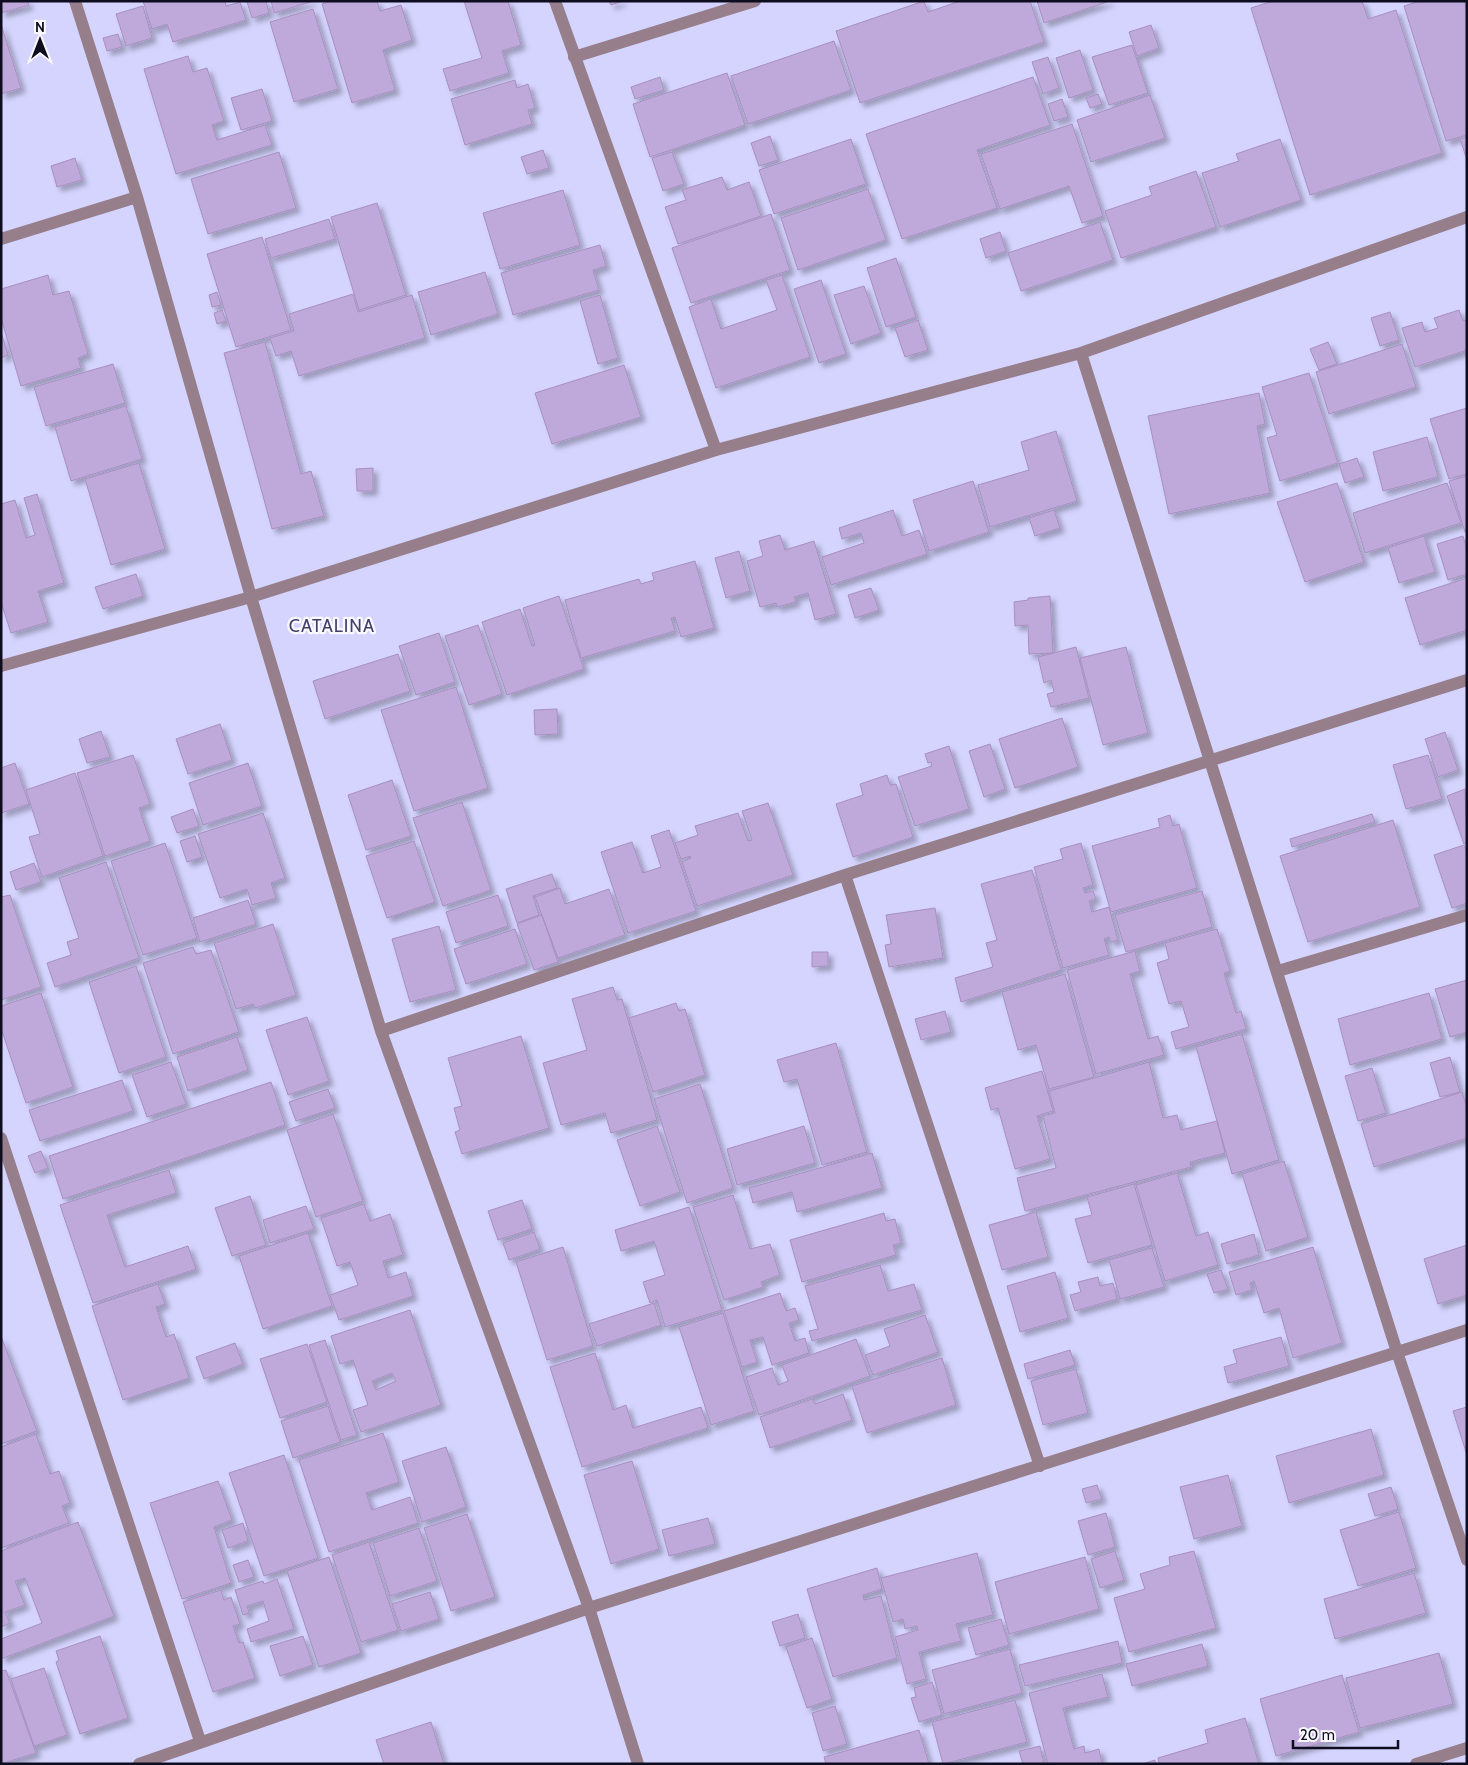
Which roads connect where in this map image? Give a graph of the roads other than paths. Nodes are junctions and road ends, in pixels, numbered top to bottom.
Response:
1 (75, 1) edge
2 (556, 1) edge
3 (755, 1) edge
4 (574, 57) junction
5 (137, 197) junction
6 (1467, 217) edge
7 (1, 238) edge
8 (1081, 353) junction
9 (716, 450) junction
10 (251, 597) junction
11 (1, 666) edge
12 (1467, 680) edge
13 (1212, 761) junction
14 (845, 875) junction
15 (1467, 915) edge
16 (1278, 971) junction
17 (382, 1031) junction
18 (1, 1138) edge
19 (1467, 1330) edge
20 (1397, 1352) junction
21 (1040, 1466) junction
22 (1467, 1560) edge
23 (588, 1608) junction
24 (200, 1741) junction
25 (1467, 1748) edge
26 (139, 1764) edge
27 (638, 1764) edge
28 (1416, 1764) edge

1 - 5 street
2 - 4 street
3 - 4 street
4 - 9 street
5 - 7 street
5 - 10 street
6 - 8 street
8 - 9 street
8 - 13 street
9 - 10 street
10 - 11 street
10 - 17 street
12 - 13 street
13 - 14 street
13 - 16 street
14 - 17 street
14 - 21 street
15 - 16 street
16 - 20 street
17 - 23 street
18 - 24 street
19 - 20 street
20 - 21 street
20 - 22 street
21 - 23 street
23 - 24 street
23 - 27 street
24 - 26 street
25 - 28 street

